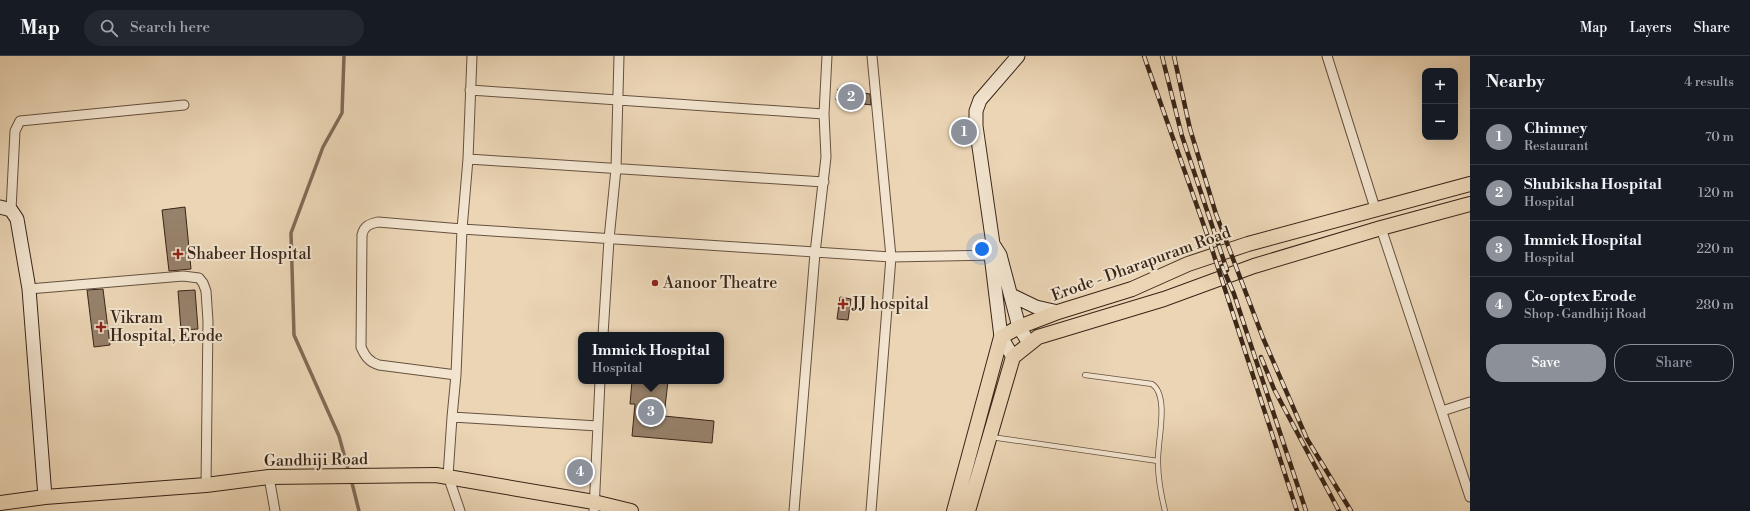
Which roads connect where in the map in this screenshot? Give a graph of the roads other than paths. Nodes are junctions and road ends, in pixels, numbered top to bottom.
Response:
1 (472, 56) edge
2 (619, 56) edge
3 (827, 56) edge
4 (872, 56) edge
5 (1018, 56) edge
6 (1327, 56) edge
7 (470, 90) junction
8 (617, 100) junction
9 (184, 105) dead end
10 (824, 114) junction
11 (468, 159) junction
12 (616, 169) junction
13 (824, 182) junction
14 (1470, 184) edge
15 (1470, 204) edge
16 (1375, 208) junction
17 (6, 209) edge
18 (1381, 228) junction
19 (462, 229) junction
20 (608, 239) junction
21 (995, 251) junction
22 (815, 253) junction
23 (891, 258) junction
24 (29, 289) junction
25 (1011, 295) junction
26 (1058, 312) junction
27 (1019, 327) junction
28 (603, 332) edge
29 (1001, 337) junction
30 (1029, 343) junction
31 (1013, 357) junction
32 (1085, 375) dead end
33 (456, 376) junction
34 (600, 384) edge
35 (1470, 402) edge
36 (1442, 411) junction
37 (452, 417) junction
38 (598, 426) junction
39 (989, 437) junction
40 (1158, 461) junction
41 (442, 476) junction
42 (269, 477) junction
43 (206, 485) junction
44 (45, 497) junction
45 (1470, 497) edge
46 (0, 503) edge
47 (594, 507) edge
48 (275, 511) edge
49 (460, 511) edge
50 (631, 511) edge
51 (794, 511) edge
52 (871, 511) edge
53 (954, 511) edge
54 (968, 511) edge
55 (1165, 511) edge

1 - 7 street
2 - 8 street
3 - 10 street
4 - 23 street
5 - 21 street
6 - 16 street
7 - 8 street
7 - 11 street
8 - 10 street
8 - 12 street
9 - 17 street
10 - 13 street
11 - 12 street
11 - 19 street
12 - 13 street
12 - 20 street
13 - 22 street
14 - 16 main road, Erode - Dharapuram Road
15 - 18 main road
16 - 26 main road, Erode - Dharapuram Road
17 - 24 street
18 - 30 main road
18 - 36 street
19 - 20 street
19 - 33 street
19 - 33 street
20 - 22 street
20 - 28 street
21 - 23 street
21 - 25 street
21 - 29 street
22 - 23 street
22 - 51 street
23 - 52 street
24 - 43 street
24 - 44 street
25 - 26 street
25 - 27 street
26 - 27 main road, Erode - Dharapuram Road
27 - 29 main road, Erode - Dharapuram Road
27 - 30 street
29 - 31 street
29 - 53 main road
30 - 31 main road
31 - 39 main road
32 - 40 lane
33 - 37 street
34 - 38 street
35 - 36 street
36 - 45 street
37 - 38 street
37 - 41 street
38 - 47 street
39 - 40 lane
39 - 54 main road
40 - 55 lane
41 - 42 main road, Gandhiji Road
41 - 47 main road, Gandhiji Road
41 - 49 street
42 - 43 main road, Gandhiji Road
42 - 48 street
43 - 44 main road, Gandhiji Road
44 - 46 main road, Gandhiji Road
47 - 50 main road, Gandhiji Road

